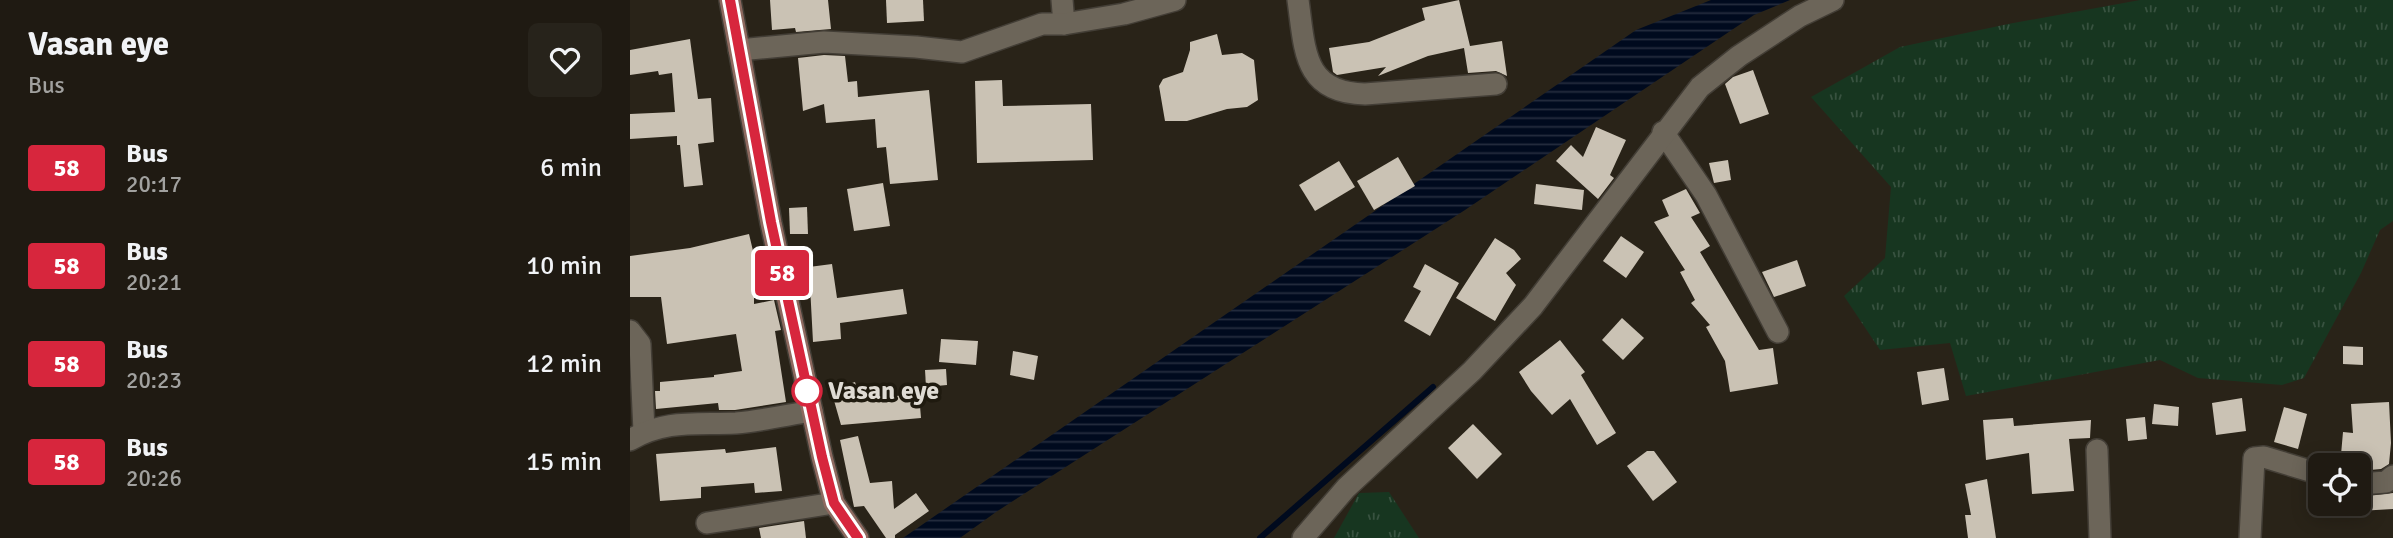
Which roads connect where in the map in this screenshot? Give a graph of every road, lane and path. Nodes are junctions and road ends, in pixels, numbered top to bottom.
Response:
1 (730, 0) edge
2 (1062, 0) edge
3 (1175, 0) edge
4 (1298, 0) edge
5 (1833, 0) edge
6 (1064, 24) junction
7 (739, 50) junction
8 (1496, 84) dead end
9 (1663, 132) junction
10 (630, 331) edge
11 (1778, 332) dead end
12 (812, 411) junction
13 (637, 436) edge
14 (2097, 450) dead end
15 (2308, 470) edge
16 (2393, 476) edge
17 (2371, 483) edge
18 (834, 503) junction
19 (707, 523) dead end
20 (858, 538) edge
21 (1304, 538) edge
22 (2100, 538) edge
23 (2250, 538) edge

1 - 7 main road
2 - 6 street
3 - 6 street
4 - 8 street
5 - 9 street
6 - 7 street
7 - 12 main road
9 - 11 street
9 - 21 street
10 - 13 street
12 - 13 street
12 - 18 main road
14 - 22 street
15 - 23 street
16 - 17 street
18 - 19 street
18 - 20 main road

